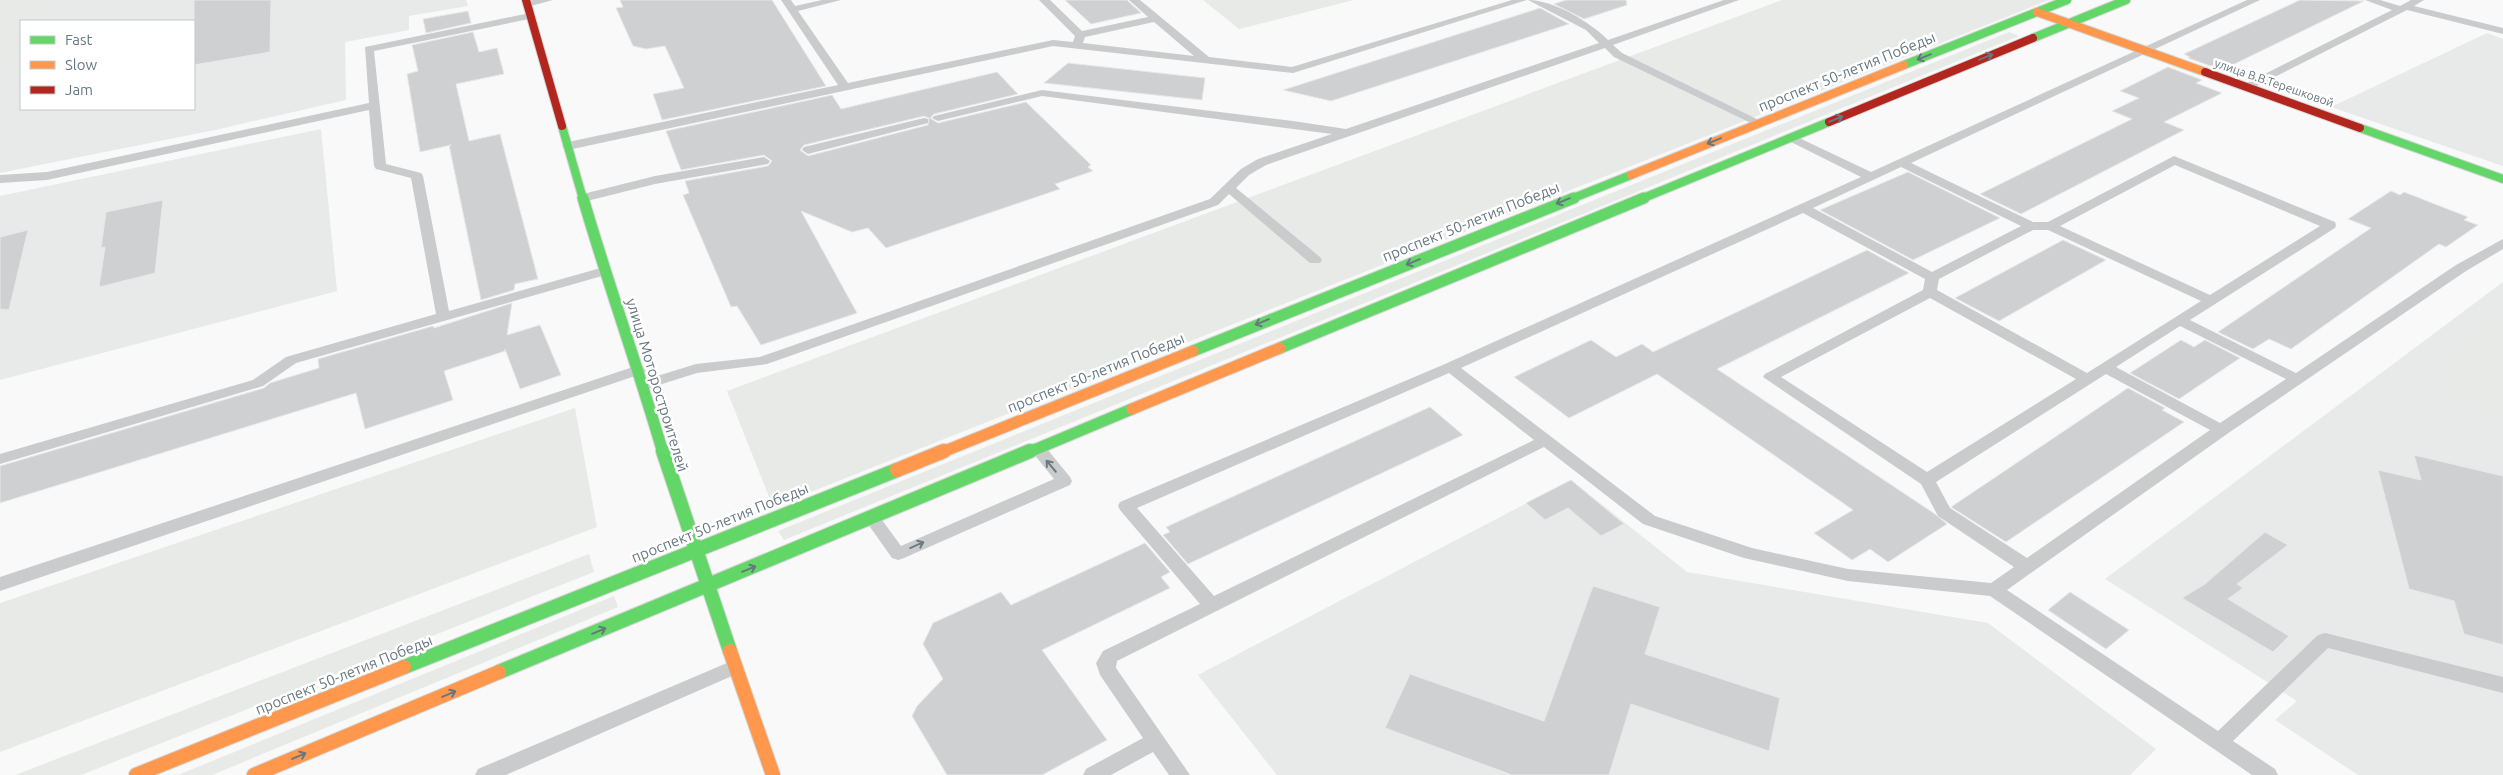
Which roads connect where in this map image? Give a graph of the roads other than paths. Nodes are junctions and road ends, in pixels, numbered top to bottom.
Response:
1 (548, 0) edge
2 (836, 0) edge
3 (1044, 0) edge
4 (1134, 0) edge
5 (1522, 0) edge
6 (1532, 0) edge
7 (1734, 0) edge
8 (2067, 0) edge
9 (2126, 0) edge
10 (2255, 0) edge
11 (2370, 0) edge
12 (2419, 0) edge
13 (527, 2) edge
14 (789, 4) edge
15 (2403, 8) junction
16 (2037, 12) junction
17 (530, 16) junction
18 (1156, 18) junction
19 (2067, 24) junction
20 (2503, 31) edge
21 (1080, 35) junction
22 (1605, 44) junction
23 (1077, 47) junction
24 (2141, 51) junction
25 (1207, 61) junction
26 (844, 86) junction
27 (2245, 88) junction
28 (372, 106) junction
29 (938, 118) dead end
30 (924, 122) dead end
31 (1760, 123) junction
32 (1348, 133) junction
33 (1791, 138) junction
34 (568, 146) junction
35 (808, 150) dead end
36 (764, 161) dead end
37 (1902, 163) junction
38 (1872, 177) junction
39 (0, 179) edge
40 (2503, 179) edge
41 (1229, 188) junction
42 (583, 198) junction
43 (1804, 208) junction
44 (2031, 226) junction
45 (2050, 226) junction
46 (2503, 243) edge
47 (1315, 260) dead end
48 (604, 271) junction
49 (1932, 277) junction
50 (1930, 292) junction
51 (2212, 301) junction
52 (443, 316) junction
53 (2180, 321) junction
54 (1450, 367) junction
55 (2105, 367) junction
56 (641, 378) junction
57 (2087, 379) junction
58 (2297, 379) junction
59 (2221, 430) junction
60 (1544, 441) junction
61 (1037, 448) junction
62 (0, 459) edge
63 (1927, 480) junction
64 (871, 516) junction
65 (694, 550) junction
66 (2028, 568) junction
67 (0, 584) edge
68 (707, 586) junction
69 (1994, 590) junction
70 (1212, 606) junction
71 (734, 667) junction
72 (2503, 685) edge
73 (1155, 740) junction
74 (2219, 742) junction
75 (136, 775) edge
76 (254, 775) edge
77 (485, 775) edge
78 (773, 775) edge
79 (1093, 775) edge
80 (1180, 775) edge
81 (2268, 775) edge

1 - 13 lane
2 - 14 lane
3 - 21 lane
4 - 18 lane
5 - 25 lane
6 - 22 lane
7 - 22 lane
8 - 16 main road, проспект 50-летия Победы
9 - 19 main road
10 - 24 lane
11 - 15 lane
12 - 15 lane
13 - 17 main road, улица Моторостроителей
14 - 26 lane
15 - 20 lane
15 - 27 lane
16 - 19 main road, улица В.В.Терешковой
16 -> 31 main road, проспект 50-летия Победы
17 - 28 lane
17 - 34 main road, улица Моторостроителей
18 - 21 lane
18 - 25 lane
19 - 24 main road, улица В.В.Терешковой
33 -> 19 main road
21 - 23 lane
22 - 31 lane
22 - 32 lane
23 - 25 lane
23 - 26 lane
24 - 27 main road, улица В.В.Терешковой
24 - 37 lane
26 - 34 lane
27 - 40 main road, улица В.В.Терешковой
28 - 39 lane
28 - 52 lane
29 - 32 lane
30 - 35 lane
31 -> 65 main road, проспект 50-летия Победы
32 - 41 lane
33 - 38 lane
33 - 61 main road
34 - 42 main road, улица Моторостроителей
36 - 42 lane
37 - 38 lane
37 - 44 lane
38 - 43 lane
41 - 47 lane
41 - 56 lane
42 - 48 main road, улица Моторостроителей
43 - 49 lane
43 - 54 lane
44 - 45 lane
44 - 49 lane
45 - 51 lane
45 - 51 lane
46 - 58 lane
48 - 52 lane
48 - 56 main road, улица Моторостроителей
49 - 50 lane
50 - 57 lane
50 - 63 lane
51 - 53 lane
52 - 62 lane
53 - 55 lane
53 - 58 lane
54 - 60 lane
54 - 70 lane
55 - 57 lane
55 - 59 lane
56 - 65 main road, улица Моторостроителей
56 - 67 lane
57 - 63 lane
58 - 59 lane
59 - 66 lane
60 - 69 lane
60 - 70 lane
61 - 64 main road
64 -> 61 lane
63 - 66 lane
68 -> 64 main road
65 - 68 main road, улица Моторостроителей
65 - 75 main road, проспект 50-летия Победы
66 - 69 lane
68 - 71 main road, улица Моторостроителей
76 -> 68 main road
69 - 74 lane
70 - 73 lane
71 - 77 lane
71 - 78 main road, улица Моторостроителей
72 - 74 lane
73 - 79 lane
73 - 80 lane
74 - 81 lane

